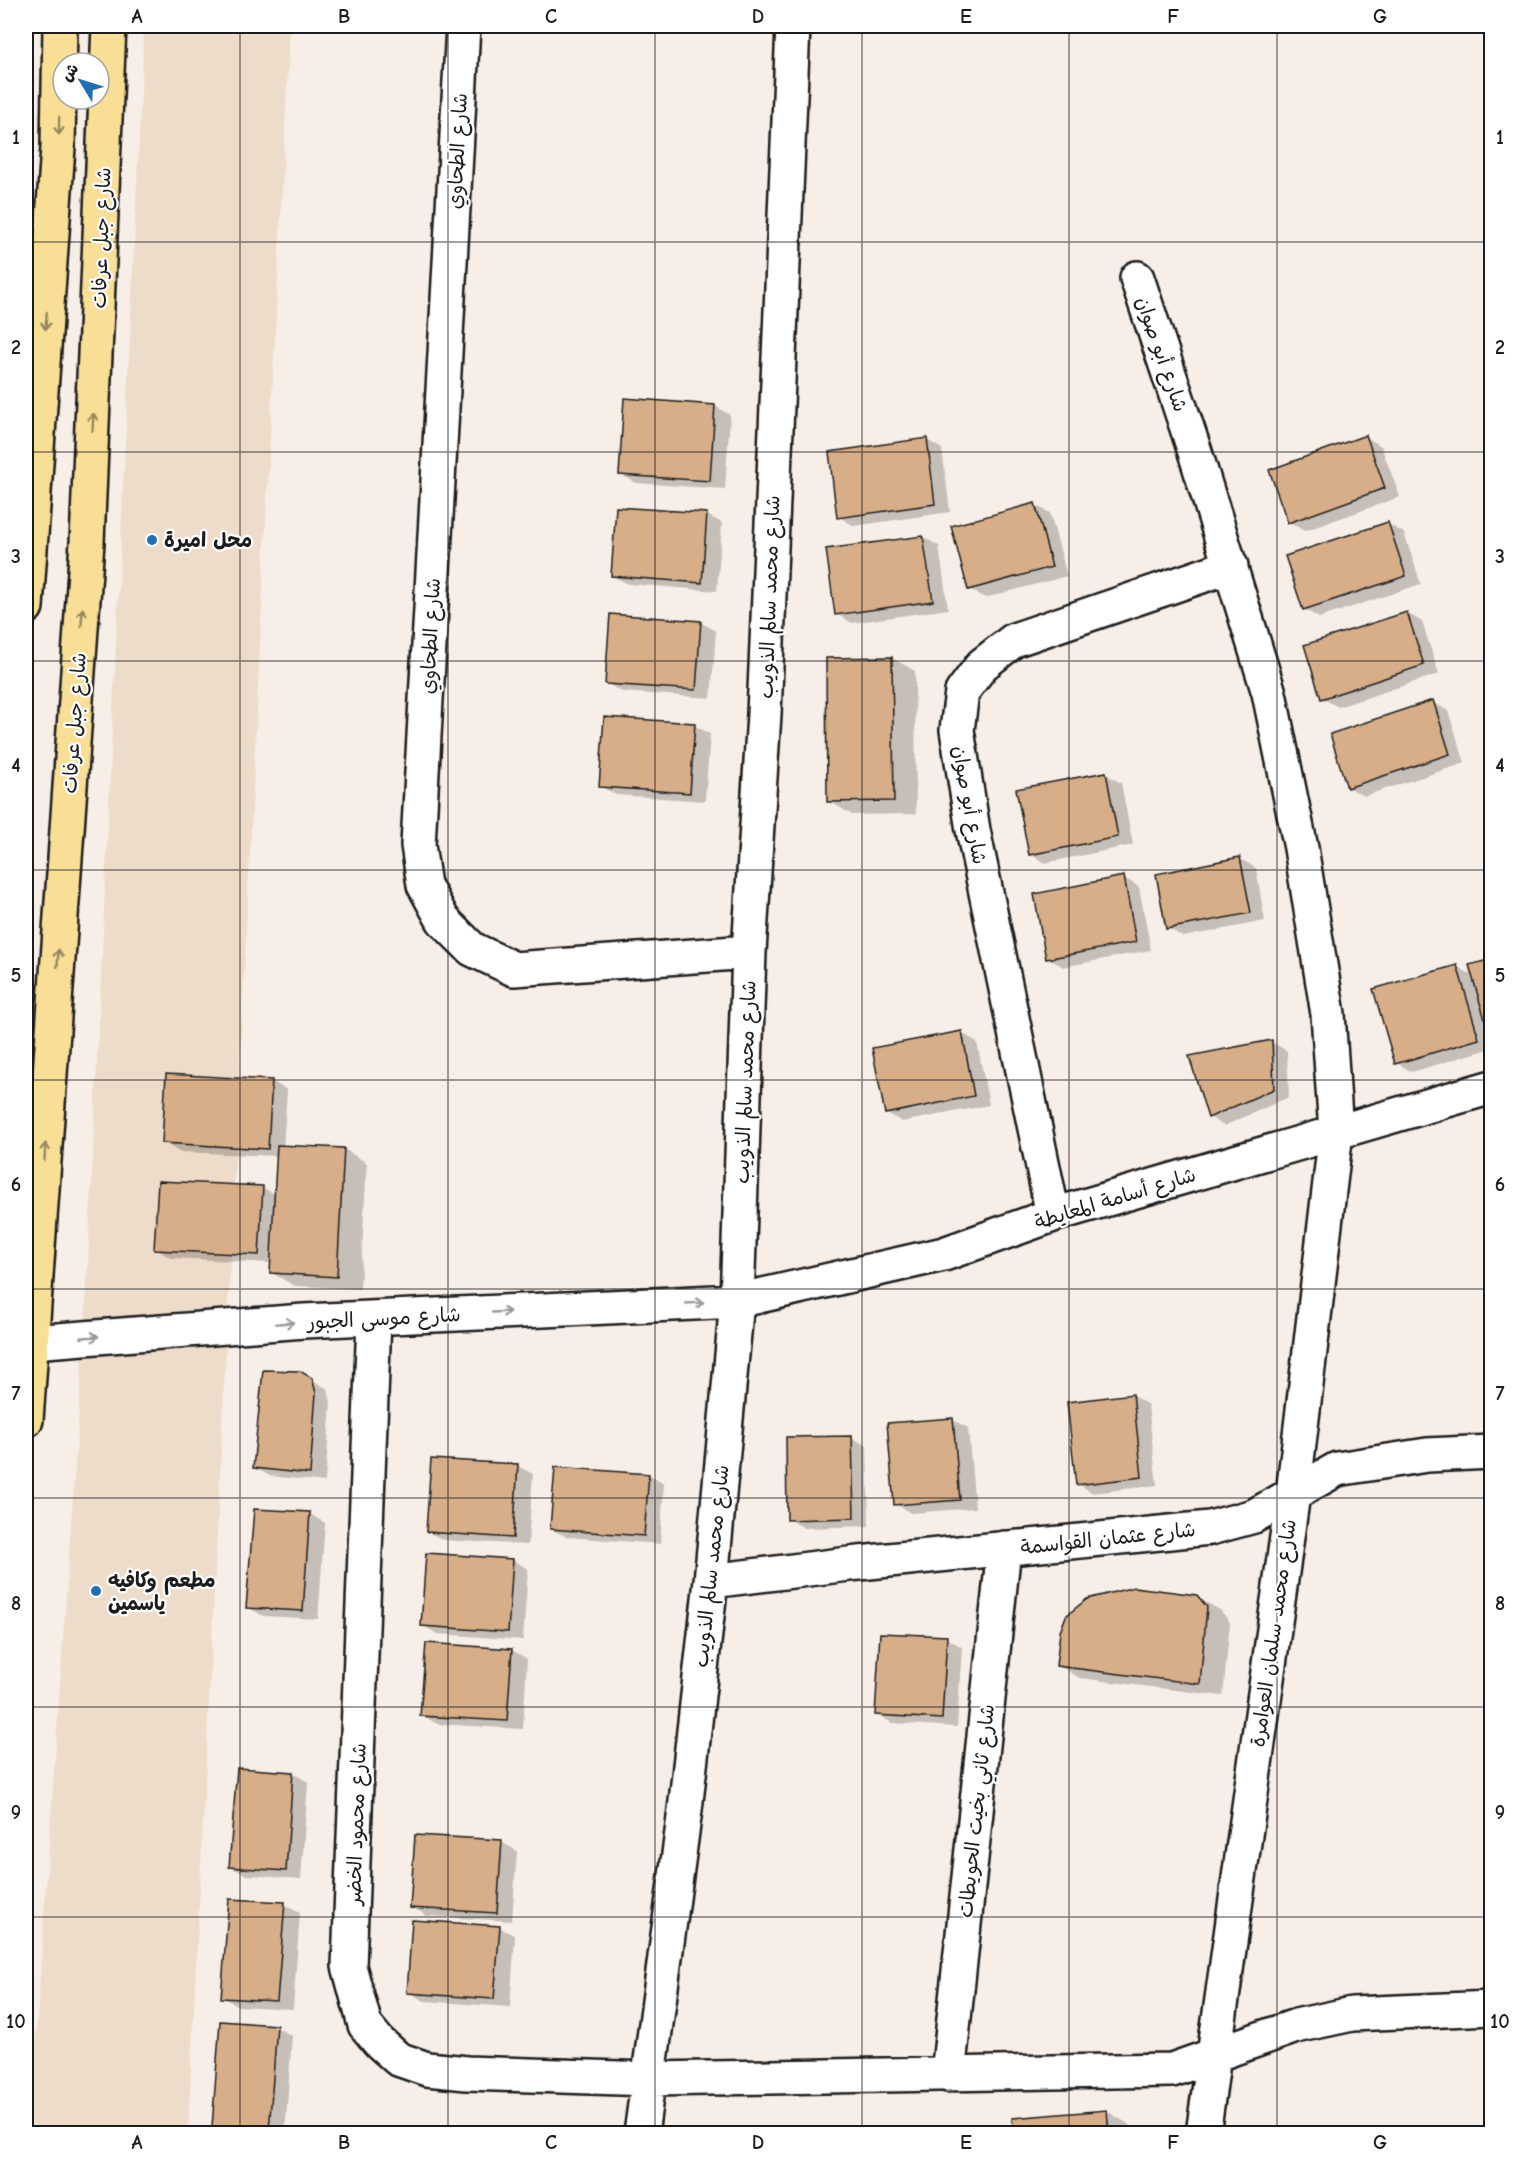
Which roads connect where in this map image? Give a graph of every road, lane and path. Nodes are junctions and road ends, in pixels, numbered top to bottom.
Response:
1 (60, 26) edge
2 (110, 26) edge
3 (463, 26) edge
4 (793, 26) edge
5 (1137, 278) dead end
6 (1231, 566) junction
7 (26, 607) edge
8 (749, 952) junction
9 (1491, 1088) edge
10 (1336, 1132) junction
11 (1053, 1215) junction
12 (737, 1301) junction
13 (374, 1319) junction
14 (32, 1342) junction
15 (26, 1420) edge
16 (1491, 1452) edge
17 (1293, 1494) junction
18 (1004, 1548) junction
19 (711, 1581) junction
20 (1491, 2008) edge
21 (1213, 2058) junction
22 (948, 2075) junction
23 (650, 2079) junction
24 (641, 2133) edge
25 (1203, 2133) edge

1 -> 7 main road
14 -> 2 main road, شارع جبل عرفات
3 - 8 street, شارع الطحاوي
4 - 8 street, شارع محمد سالم الذويب
5 - 6 street, شارع أبو صوان
6 - 10 street, شارع أبو صوان
6 - 11 street, شارع أبو صوان
8 - 12 street, شارع محمد سالم الذويب
9 - 10 street, شارع أسامة المعايطة
10 - 11 street, شارع أسامة المعايطة
10 - 17 street, شارع محمد سلمان العوامرة
11 - 12 street, شارع أسامة المعايطة
13 -> 12 street, شارع موسى الجبور
12 - 19 street, شارع محمد سالم الذويب
14 -> 13 street, شارع موسى الجبور
13 - 23 street, شارع محمود الخضر
14 - 15 main road, شارع جبل عرفات
16 - 17 street, شارع عثمان القواسمة
17 - 18 street, شارع عثمان القواسمة
17 - 21 street, شارع محمد سلمان العوامرة
18 - 19 street, شارع عثمان القواسمة
18 - 22 street, شارع ثاني بخيت الحويطات
19 - 23 street, شارع محمد سالم الذويب
20 - 21 street
21 - 22 street
21 - 25 street, شارع محمد سلمان العوامرة
22 - 23 street
23 - 24 street, شارع محمد سالم الذويب

